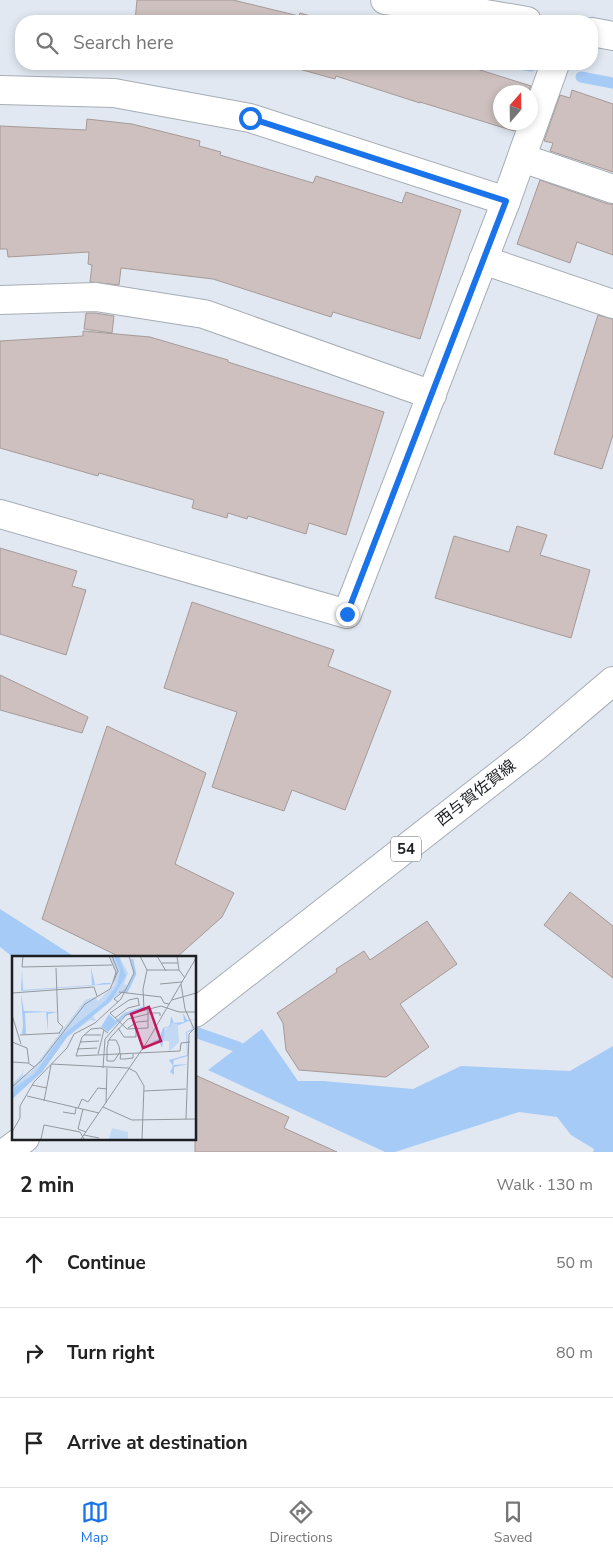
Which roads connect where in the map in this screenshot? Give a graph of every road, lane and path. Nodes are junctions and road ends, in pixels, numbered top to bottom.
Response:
1 (385, 0) edge
2 (451, 4) edge
3 (500, 15) edge
4 (598, 33) edge
5 (613, 36) edge
6 (553, 70) edge
7 (0, 90) edge
8 (522, 158) junction
9 (613, 189) edge
10 (506, 201) junction
11 (483, 260) junction
12 (0, 300) edge
13 (613, 304) edge
14 (432, 395) junction
15 (0, 514) edge
16 (613, 680) edge
17 (196, 1012) edge
18 (22, 1140) edge
19 (6, 1152) edge

1 - 2 street
2 - 3 street
4 - 5 street
6 - 8 street
7 - 10 street
8 - 9 street
8 - 10 street
10 - 11 street
11 - 13 street
11 - 14 street
12 - 14 street
14 - 15 street
16 - 17 street, 西与賀佐賀線 / 54
18 - 19 street

